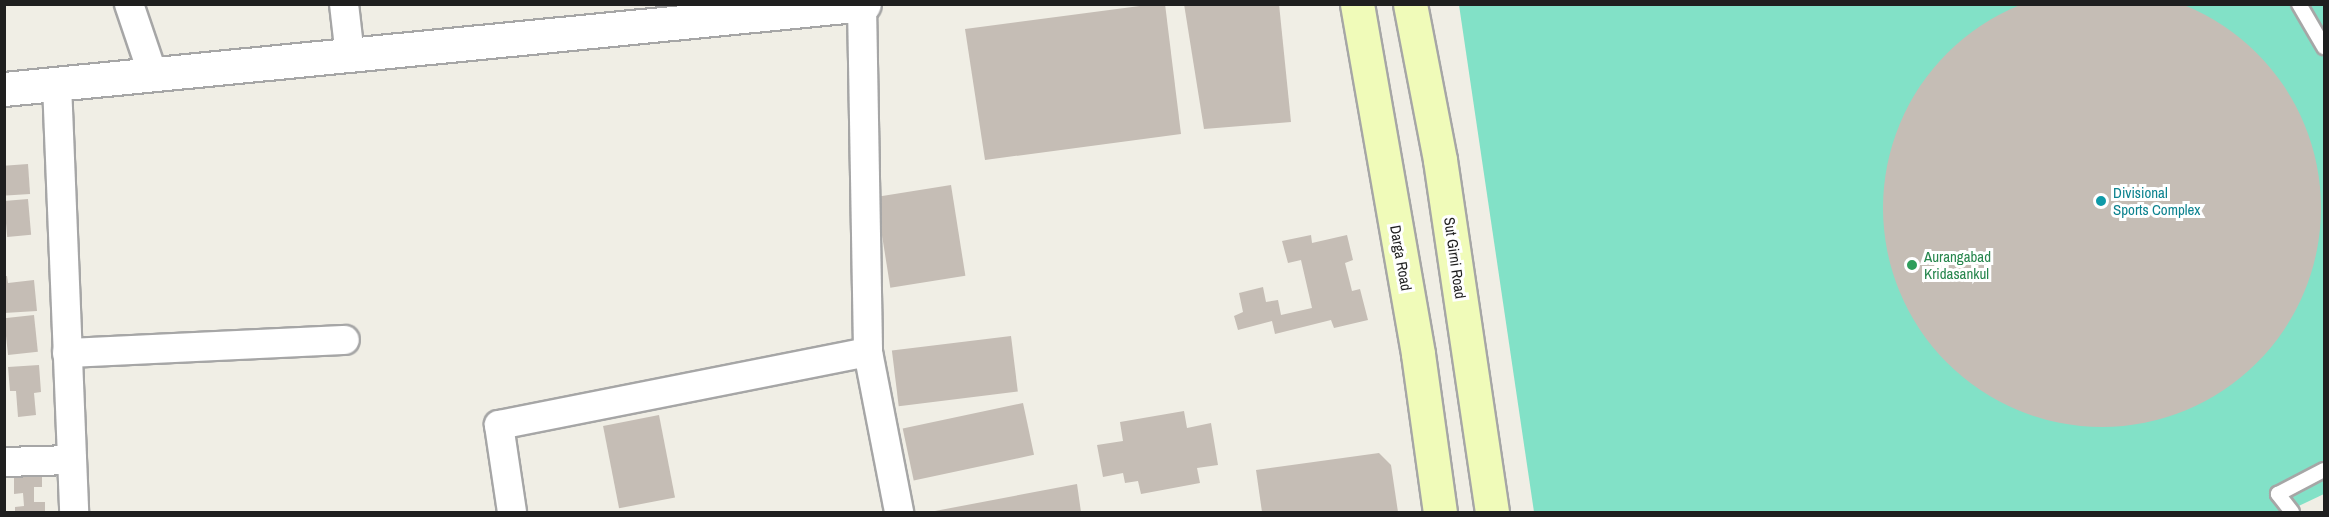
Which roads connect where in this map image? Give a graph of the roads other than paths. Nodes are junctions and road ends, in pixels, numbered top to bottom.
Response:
1 (129, 4) edge
2 (344, 4) edge
3 (1357, 4) edge
4 (1410, 4) edge
5 (2299, 4) edge
6 (863, 5) edge
7 (2325, 47) edge
8 (350, 56) junction
9 (153, 75) junction
10 (57, 84) junction
11 (4, 89) edge
12 (345, 340) dead end
13 (67, 352) junction
14 (868, 352) junction
15 (72, 460) junction
16 (4, 462) edge
17 (2325, 470) edge
18 (74, 513) edge
19 (512, 513) edge
20 (899, 513) edge
21 (1440, 513) edge
22 (1492, 513) edge
23 (2292, 513) edge

1 - 9 street
2 - 8 street
3 - 21 main road, Darga Road
4 - 22 main road, Sut Girni Road
5 - 7 lane
6 - 8 street
6 - 14 street
8 - 9 street
9 - 10 street
10 - 11 street
10 - 13 street
12 - 13 street
13 - 15 street
14 - 19 street
14 - 20 street
15 - 16 street
15 - 18 street
17 - 23 lane

